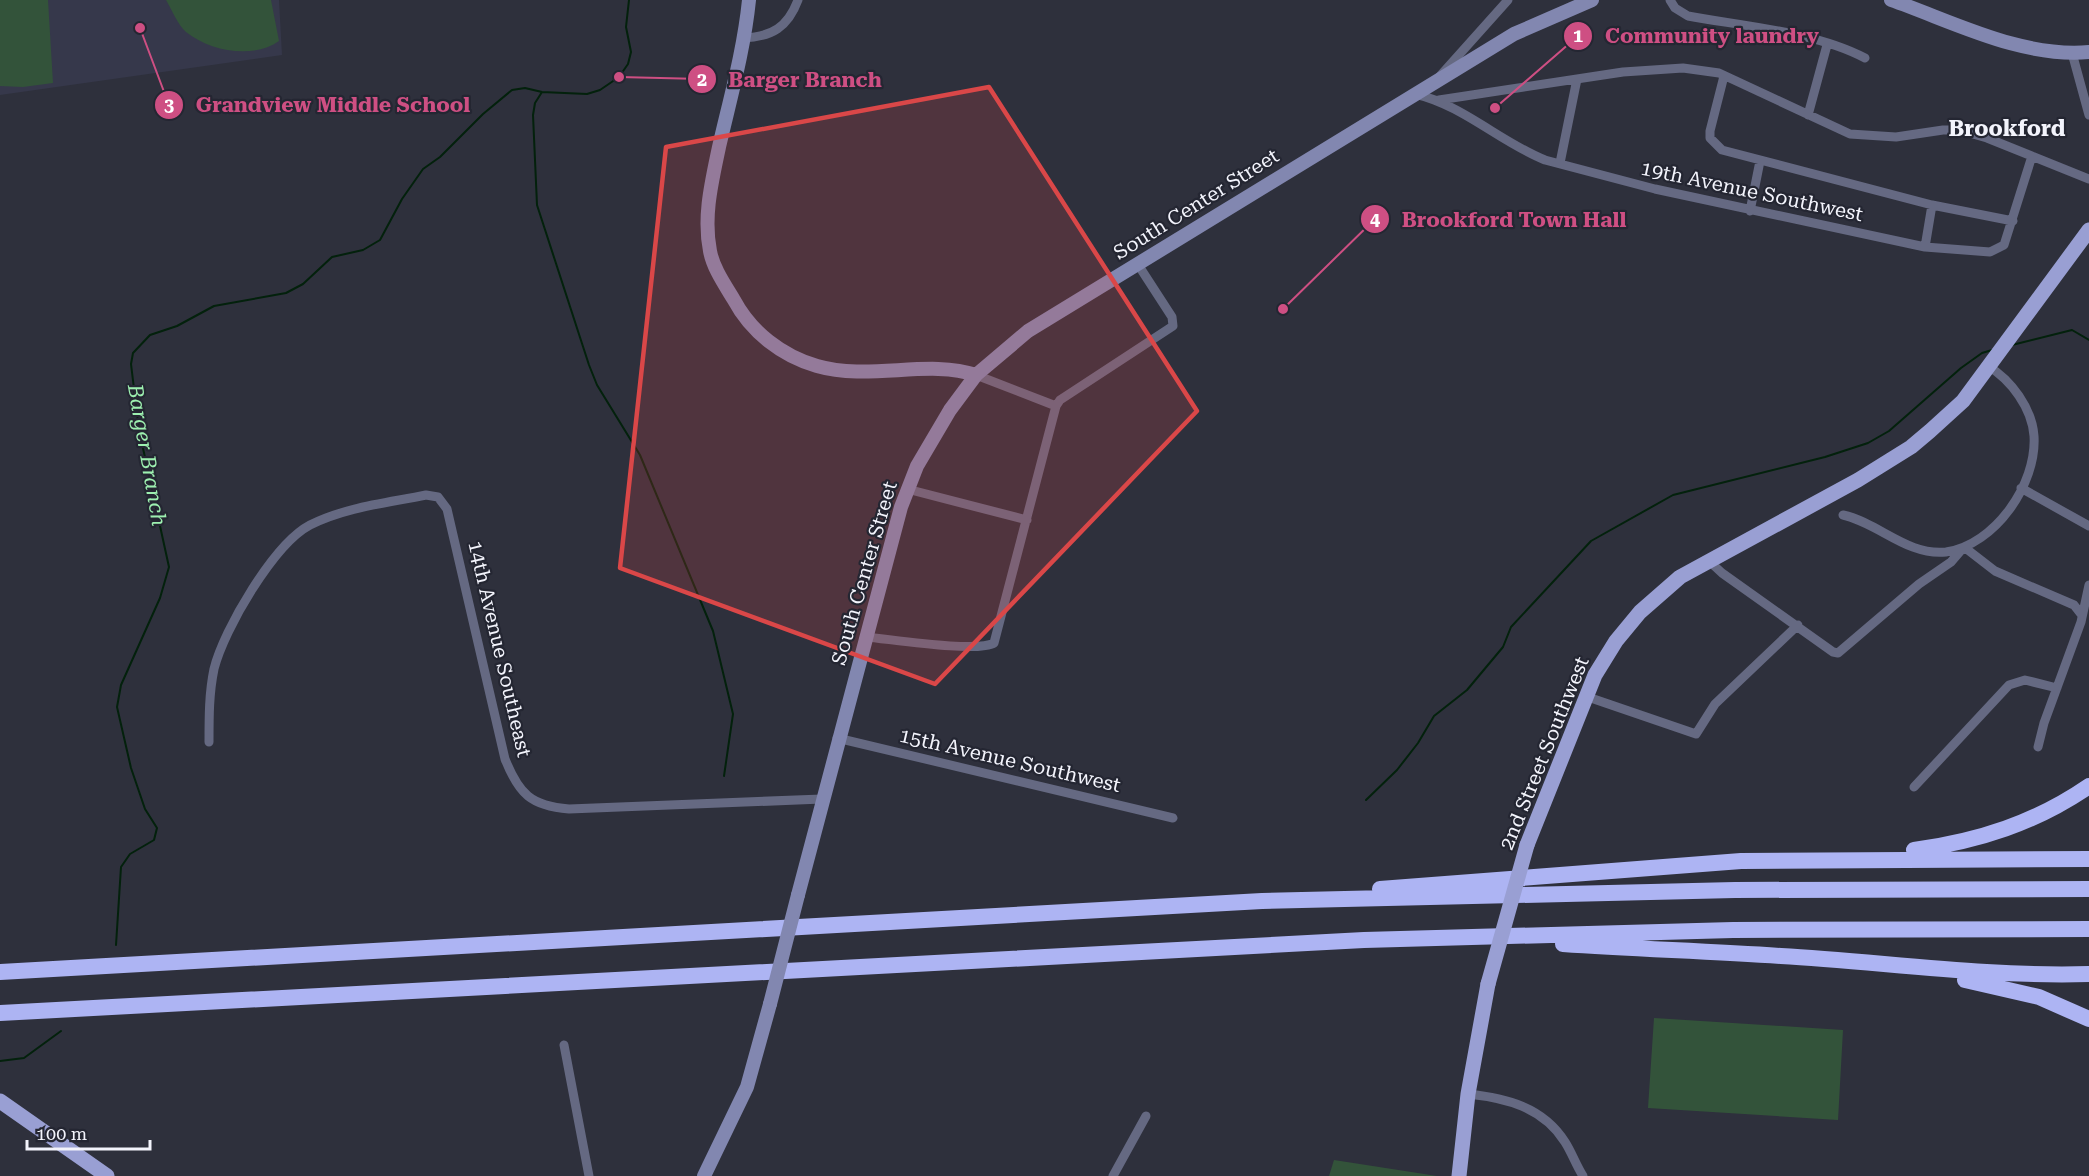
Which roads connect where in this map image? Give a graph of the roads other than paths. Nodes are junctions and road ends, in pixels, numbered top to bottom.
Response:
1 (749, 0) edge
2 (798, 0) edge
3 (1508, 0) edge
4 (1592, 0) edge
5 (1670, 0) edge
6 (1891, 0) edge
7 (743, 38) junction
8 (1827, 45) junction
9 (2089, 52) edge
10 (2072, 53) junction
11 (1865, 58) dead end
12 (1724, 76) junction
13 (1577, 79) junction
14 (1437, 80) junction
15 (1415, 94) junction
16 (1438, 100) junction
17 (1809, 115) junction
18 (2089, 115) edge
19 (2032, 156) junction
20 (1760, 161) junction
21 (1560, 163) junction
22 (2089, 180) edge
23 (1932, 205) junction
24 (1750, 211) junction
25 (2013, 221) junction
26 (2089, 230) edge
27 (1925, 247) junction
28 (1137, 263) junction
29 (1988, 366) junction
30 (976, 375) junction
31 (1056, 406) junction
32 (2021, 488) junction
33 (907, 489) junction
34 (1844, 515) dead end
35 (1027, 520) junction
36 (2089, 526) edge
37 (1964, 547) junction
38 (1708, 560) junction
39 (2089, 585) edge
40 (2081, 614) junction
41 (1798, 625) junction
42 (867, 637) junction
43 (2057, 688) junction
44 (1585, 696) junction
45 (837, 738) junction
46 (209, 742) dead end
47 (2038, 747) dead end
48 (2089, 786) edge
49 (1914, 787) dead end
50 (822, 799) junction
51 (1173, 818) dead end
52 (1816, 858) junction
53 (2089, 859) edge
54 (2089, 889) edge
55 (1296, 901) junction
56 (2089, 929) edge
57 (1471, 938) junction
58 (1882, 965) junction
59 (0, 972) edge
60 (2089, 974) edge
61 (0, 1013) edge
62 (2089, 1019) edge
63 (564, 1045) dead end
64 (1467, 1094) junction
65 (0, 1101) edge
66 (1146, 1116) dead end
67 (107, 1176) edge
68 (589, 1176) edge
69 (704, 1176) edge
70 (1113, 1176) edge
71 (1459, 1176) edge
72 (1583, 1176) edge

1 - 7 street
2 - 7 street
3 - 14 street
4 - 14 street, South Center Street
5 - 8 street
6 - 10 street
7 - 30 street
8 - 11 street
8 - 17 street
9 - 10 street
10 - 18 street
12 - 13 street
12 - 17 street
12 - 20 street
13 - 16 street
13 - 21 street
14 - 15 street, South Center Street
15 - 16 street, 19th Avenue Southwest
15 - 28 street, South Center Street
16 - 21 street, 19th Avenue Southwest
17 - 19 street
19 - 22 street
19 - 25 street, 19th Avenue Southwest
20 - 23 street
20 - 24 street
21 - 24 street, 19th Avenue Southwest
23 - 25 street
23 - 27 street
24 - 27 street, 19th Avenue Southwest
25 - 27 street, 19th Avenue Southwest
26 - 29 main road
28 - 30 street, South Center Street
28 - 31 street
29 - 32 street
29 - 38 main road, 2nd Street Southwest
30 - 31 street
30 - 33 street, South Center Street
31 - 35 street
32 - 36 street
32 - 37 street
33 - 35 street
33 - 42 street, South Center Street
34 - 37 street
35 - 42 street
37 - 40 street
37 - 41 street
38 - 41 street
38 - 44 main road, 2nd Street Southwest
39 - 40 street
40 - 43 street
41 - 44 street
42 - 45 street, South Center Street
43 - 47 street
43 - 49 street
44 - 64 main road, 2nd Street Southwest, bridge
45 - 50 street, South Center Street
45 - 51 street, 15th Avenue Southwest
46 - 50 street, 14th Avenue Southeast
48 - 52 highway
50 - 69 street, South Center Street, bridge
52 - 53 highway
52 - 55 highway
54 - 55 highway
55 - 59 highway
56 - 57 highway
57 - 58 highway
57 - 61 highway
58 - 60 highway
58 - 62 highway
63 - 68 street
64 - 71 main road, 2nd Street Southwest
64 - 72 street
65 - 67 main road
66 - 70 street

